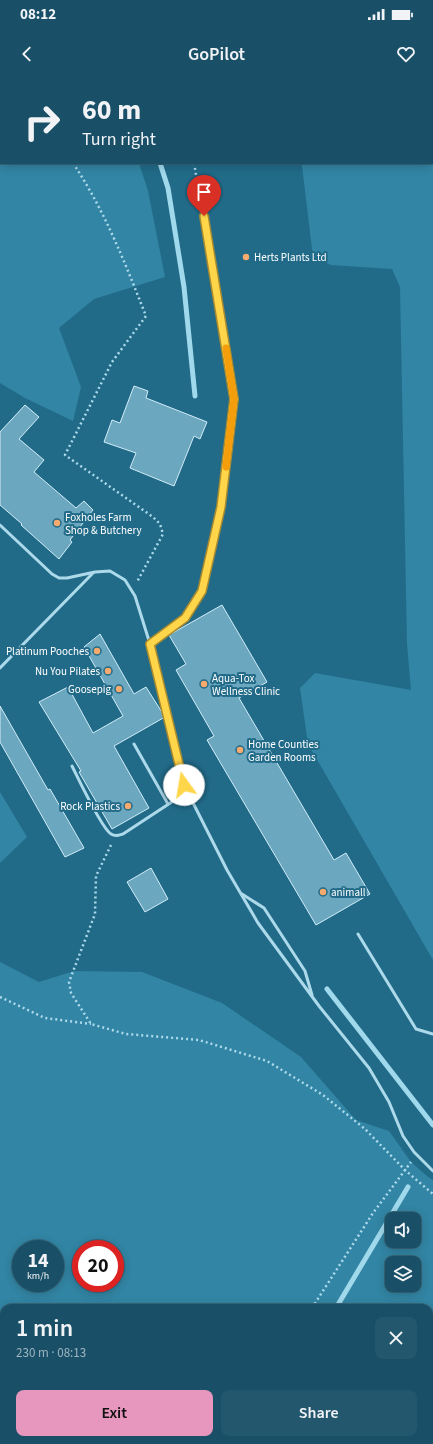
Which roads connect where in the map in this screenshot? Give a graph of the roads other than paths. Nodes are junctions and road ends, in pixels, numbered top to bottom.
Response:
1 (201, 201) road end
2 (0, 525) edge
3 (94, 572) junction
4 (150, 644) junction
5 (0, 668) edge
6 (134, 744) dead end
7 (72, 766) dead end
8 (187, 792) junction
9 (168, 804) junction
10 (241, 894) junction
11 (358, 934) dead end
12 (314, 998) junction
13 (433, 1034) edge
14 (433, 1170) edge

1 - 4 lane
2 - 3 lane
3 - 4 lane
3 - 5 lane
4 - 8 lane
6 - 9 lane
7 - 9 lane
8 - 9 lane
8 - 10 lane
10 - 12 lane
10 - 12 lane
11 - 13 lane
12 - 14 lane

